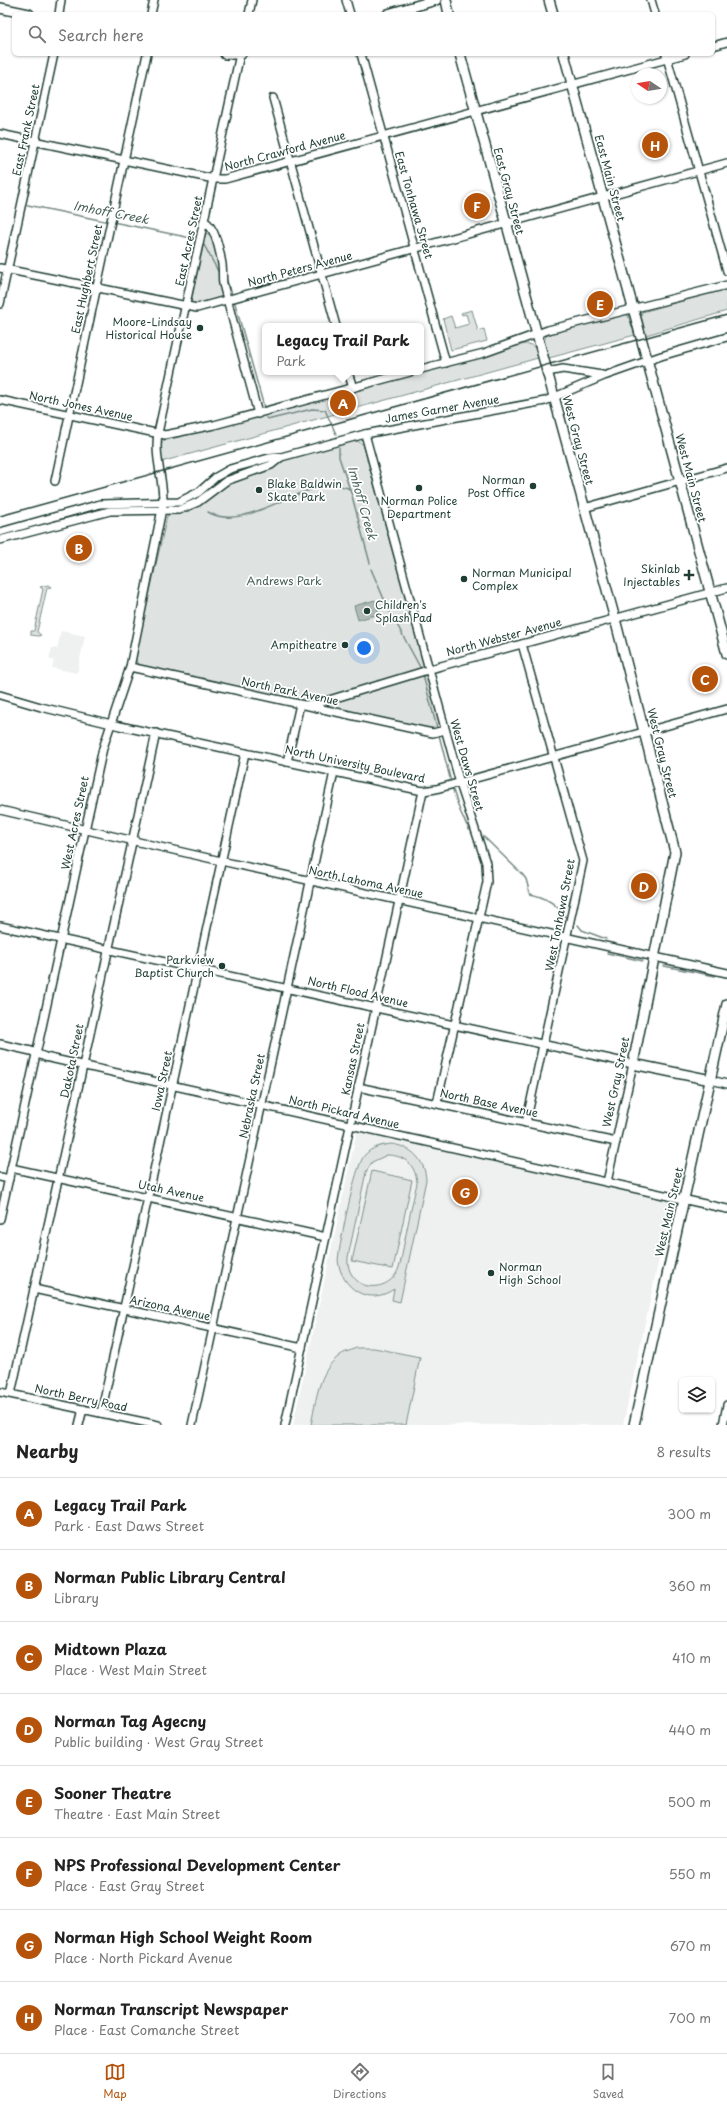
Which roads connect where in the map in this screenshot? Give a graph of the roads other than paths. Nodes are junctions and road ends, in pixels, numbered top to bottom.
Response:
1 (61, 0) edge
2 (154, 0) edge
3 (252, 0) edge
4 (346, 0) edge
5 (436, 0) edge
6 (446, 0) edge
7 (548, 0) edge
8 (651, 0) edge
9 (0, 8) edge
10 (19, 12) edge
11 (59, 12) edge
12 (151, 12) edge
13 (249, 12) edge
14 (349, 12) edge
15 (395, 12) edge
16 (449, 12) edge
17 (552, 12) edge
18 (654, 12) edge
19 (727, 42) edge
20 (715, 45) edge
21 (54, 56) edge
22 (147, 56) edge
23 (240, 56) edge
24 (362, 56) edge
25 (461, 56) edge
26 (565, 56) edge
27 (667, 56) edge
28 (573, 84) junction
29 (273, 98) dead end
30 (475, 111) junction
31 (0, 134) edge
32 (383, 136) junction
33 (35, 141) junction
34 (125, 160) junction
35 (291, 161) junction
36 (727, 163) edge
37 (698, 171) junction
38 (214, 179) junction
39 (602, 197) junction
40 (204, 221) junction
41 (505, 223) junction
42 (414, 249) junction
43 (4, 268) edge
44 (727, 271) edge
45 (322, 274) junction
46 (727, 285) edge
47 (96, 288) junction
48 (233, 299) junction
49 (0, 304) edge
50 (186, 307) junction
51 (633, 309) junction
52 (335, 323) edge
53 (537, 334) junction
54 (727, 337) edge
55 (647, 362) junction
56 (446, 363) junction
57 (424, 368) edge
58 (547, 372) junction
59 (349, 375) edge
60 (399, 375) edge
61 (604, 376) junction
62 (353, 388) junction
63 (554, 398) junction
64 (0, 400) edge
65 (258, 414) junction
66 (69, 415) junction
67 (158, 434) junction
68 (365, 434) junction
69 (727, 468) edge
70 (679, 480) junction
71 (55, 481) dead end
72 (162, 508) junction
73 (584, 508) junction
74 (0, 532) edge
75 (0, 540) edge
76 (727, 588) edge
77 (709, 592) junction
78 (615, 619) junction
79 (522, 644) junction
80 (727, 654) edge
81 (130, 667) junction
82 (429, 670) junction
83 (0, 696) edge
84 (302, 704) junction
85 (727, 709) edge
86 (110, 723) junction
87 (445, 730) junction
88 (644, 732) junction
89 (156, 733) junction
90 (245, 753) junction
91 (553, 757) junction
92 (287, 762) junction
93 (334, 772) junction
94 (454, 783) junction
95 (423, 791) junction
96 (0, 810) edge
97 (85, 830) junction
98 (132, 841) junction
99 (221, 861) junction
100 (310, 881) junction
101 (400, 900) junction
102 (479, 918) junction
103 (0, 926) edge
104 (568, 937) junction
105 (61, 939) junction
106 (108, 950) junction
107 (654, 957) junction
108 (197, 969) junction
109 (727, 973) edge
110 (287, 988) junction
111 (727, 1004) edge
112 (375, 1008) junction
113 (454, 1025) junction
114 (0, 1044) edge
115 (543, 1045) junction
116 (37, 1054) junction
117 (633, 1064) junction
118 (82, 1066) junction
119 (710, 1080) junction
120 (727, 1084) edge
121 (172, 1085) junction
122 (358, 1087) junction
123 (437, 1103) junction
124 (262, 1104) junction
125 (526, 1123) junction
126 (350, 1124) junction
127 (616, 1142) junction
128 (11, 1168) junction
129 (0, 1177) edge
130 (9, 1179) junction
131 (58, 1179) junction
132 (607, 1182) junction
133 (148, 1198) junction
134 (684, 1200) junction
135 (727, 1209) edge
136 (237, 1217) junction
137 (0, 1219) edge
138 (326, 1237) junction
139 (34, 1289) junction
140 (124, 1309) junction
141 (213, 1328) junction
142 (302, 1348) junction
143 (0, 1394) edge
144 (11, 1394) junction
145 (727, 1405) edge
146 (82, 1409) junction
147 (101, 1413) junction
148 (79, 1425) edge
149 (158, 1425) edge
150 (192, 1425) edge
151 (285, 1425) edge
152 (634, 1425) edge
153 (723, 1425) edge

1 - 11 street
2 - 12 street
3 - 13 street
4 - 14 street
5 - 15 main road
6 - 16 main road
7 - 17 main road
8 - 18 street
9 - 10 main road
19 - 20 street
21 - 33 street, East Frank Street
22 - 34 street, East Hughbert Street
23 - 38 street, East Acres Street
24 - 32 street, East Tonhawa Street
25 - 30 main road, East Gray Street
26 - 28 main road, East Main Street
27 - 28 street, North Crawford Avenue
27 - 37 street
28 - 30 street, North Crawford Avenue
28 - 39 main road, East Main Street
29 - 35 street
30 - 32 street, North Crawford Avenue
30 - 41 main road, East Gray Street
31 - 33 street, North Crawford Avenue
32 - 35 street, North Crawford Avenue
32 - 42 street, East Tonhawa Street
33 - 34 street, North Crawford Avenue
33 - 43 street, East Frank Street
34 - 38 street, North Crawford Avenue
34 - 47 street, East Hughbert Street
35 - 38 street, North Crawford Avenue
35 - 45 street
36 - 37 street, North Peters Avenue
37 - 39 street, North Peters Avenue
37 - 44 street
38 - 40 street, East Acres Street
39 - 41 street, North Peters Avenue
39 - 51 main road, East Main Street
40 - 48 street
40 - 50 street, East Acres Street
41 - 42 street, North Peters Avenue
41 - 53 main road, East Gray Street
42 - 45 street, North Peters Avenue
42 - 56 street, East Tonhawa Street
43 - 47 street, North Peters Avenue
43 - 49 street, East Frank Street
45 - 48 street, North Peters Avenue
45 - 52 street
46 - 51 street
47 - 50 street, North Peters Avenue
47 - 66 street, East Hughbert Street
48 - 50 street, North Peters Avenue
48 - 65 street
50 - 67 street, East Acres Street
51 - 53 street
51 - 55 main road, West Main Street
53 - 56 street
53 - 58 main road, West Gray Street
54 - 55 street, James Garner Avenue
55 - 61 street, James Garner Avenue
55 - 70 main road, West Main Street
56 - 57 street
58 - 61 street, James Garner Avenue
58 - 63 main road, West Gray Street
59 - 62 street
60 - 62 street, North Jones Avenue
61 - 63 street, James Garner Avenue
62 - 65 street, North Jones Avenue
63 - 68 street, James Garner Avenue
63 - 73 main road, West Gray Street
64 - 66 street, North Jones Avenue
65 - 67 street, North Jones Avenue
66 - 67 street, North Jones Avenue
66 - 71 street, East Hughbert Street
67 - 72 street, West Acres Street
68 - 72 street, James Garner Avenue
68 - 82 street, West Daws Street
69 - 70 street
70 - 73 street
70 - 77 main road, West Main Street
72 - 74 street
72 - 75 street
72 - 81 street, West Acres Street
73 - 78 main road, West Gray Street
76 - 77 street, North Webster Avenue
77 - 78 street, North Webster Avenue
77 - 80 main road, West Main Street
78 - 79 street, North Webster Avenue
78 - 88 main road, West Gray Street
79 - 82 street, North Webster Avenue
79 - 91 street, West Tonhawa Street
81 - 84 street, North Park Avenue
81 - 86 street, West Acres Street
82 - 84 street, North Webster Avenue
82 - 87 street, West Daws Street
83 - 86 street, North University Boulevard
84 - 87 street, North Park Avenue
84 - 92 street
85 - 88 street, North University Boulevard
86 - 89 street, North University Boulevard
86 - 97 street, West Acres Street
87 - 94 street, West Daws Street
88 - 91 street, North University Boulevard
88 - 107 main road, West Gray Street
89 - 90 street, North University Boulevard
89 - 98 street, Dakota Street
90 - 92 street, North University Boulevard
90 - 99 street, Iowa Street
91 - 94 street, North University Boulevard
91 - 104 street, West Tonhawa Street
92 - 93 street, North University Boulevard
93 - 95 street, North University Boulevard
93 - 100 street, Nebraska Street
94 - 95 street, North University Boulevard
94 - 102 street, West Daws Street
95 - 101 street, Kansas Street
96 - 97 street, North Lahoma Avenue
97 - 98 street, North Lahoma Avenue
97 - 105 street, West Acres Street
98 - 99 street, North Lahoma Avenue
98 - 106 street, Dakota Street
99 - 100 street, North Lahoma Avenue
99 - 108 street, Iowa Street
100 - 101 street, North Lahoma Avenue
100 - 110 street, Nebraska Street
101 - 102 street, North Lahoma Avenue
101 - 112 street, Kansas Street
102 - 104 street, North Lahoma Avenue
102 - 113 street, West Daws Street
103 - 105 street, North Flood Avenue
104 - 107 street, North Lahoma Avenue
104 - 115 street, West Tonhawa Street
105 - 106 street, North Flood Avenue
105 - 116 street, West Acres Street
106 - 108 street, North Flood Avenue
106 - 118 street, Dakota Street
107 - 109 street, North Lahoma Avenue
107 - 117 main road, West Gray Street
108 - 110 street, North Flood Avenue
108 - 121 street, Iowa Street
110 - 112 street, North Flood Avenue
110 - 124 street, Nebraska Street
111 - 119 main road, West Main Street
112 - 113 street, North Flood Avenue
112 - 122 street, Kansas Street
113 - 115 street, North Flood Avenue
113 - 123 street, West Daws Street
114 - 116 street, North Pickard Avenue
115 - 117 street, North Flood Avenue
115 - 125 street, West Tonhawa Street
116 - 118 street, North Pickard Avenue
116 - 128 street, West Acres Street
117 - 119 main road, North Flood Avenue
117 - 127 street, West Gray Street
118 - 121 street, North Pickard Avenue
118 - 131 street, Dakota Street
119 - 120 street
119 - 134 main road, West Main Street
121 - 124 street, North Pickard Avenue
121 - 133 street, Iowa Street
122 - 123 street, North Base Avenue
122 - 126 street, Kansas Street
123 - 125 street, North Base Avenue
124 - 126 street, North Pickard Avenue
124 - 136 street, Nebraska Street
125 - 127 street, North Base Avenue
126 - 132 street, North Pickard Avenue
126 - 138 street, Kansas Street
127 - 132 street, West Gray Street
128 - 130 street, West Acres Street
128 - 131 street, Utah Avenue
129 - 130 street
130 - 137 street, West Acres Street
131 - 133 street, Utah Avenue
131 - 139 street, Dakota Street
132 - 134 street, North Pickard Avenue
133 - 136 street, Utah Avenue
133 - 140 street, Iowa Street
134 - 135 street, North Pickard Avenue
134 - 152 main road, West Main Street
136 - 138 street, Utah Avenue
136 - 141 street, Nebraska Street
138 - 142 street, Kansas Street
139 - 140 street, Arizona Avenue
139 - 144 street, Dakota Street
140 - 141 street, Arizona Avenue
140 - 147 street, Iowa Street
141 - 142 street, Arizona Avenue
141 - 150 street, Nebraska Street
142 - 151 street, Kansas Street
143 - 144 street, North Berry Road
144 - 146 street, North Berry Road
145 - 153 street
146 - 147 street, North Berry Road
146 - 148 street
147 - 149 street, North Berry Road

